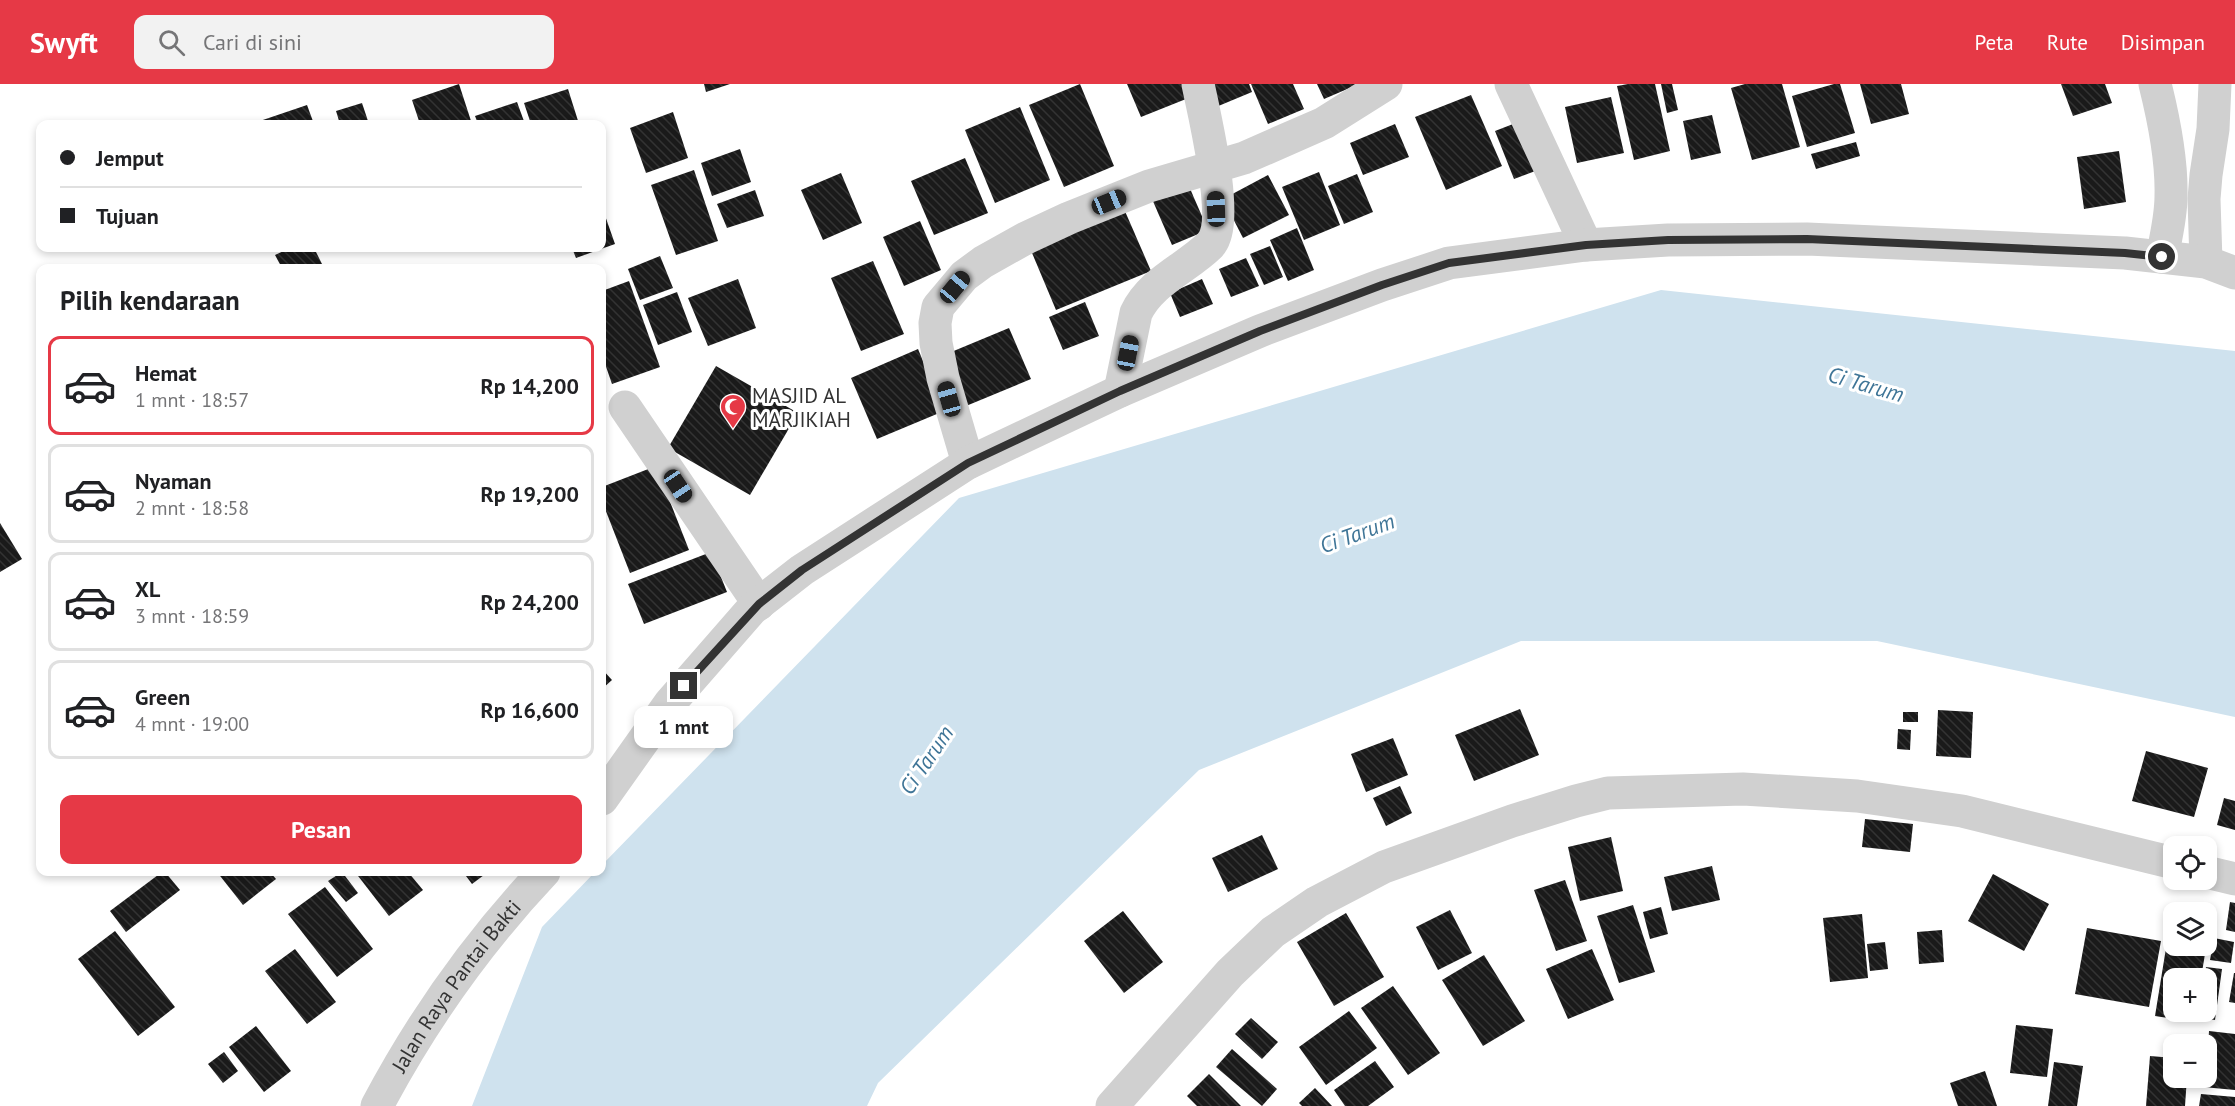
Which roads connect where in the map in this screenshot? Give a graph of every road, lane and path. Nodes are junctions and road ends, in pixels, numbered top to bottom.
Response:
1 (1197, 84) edge
2 (1386, 84) edge
3 (1511, 84) edge
4 (2156, 84) edge
5 (2215, 84) edge
6 (1215, 166) junction
7 (2171, 196) junction
8 (2204, 199) junction
9 (1586, 245) junction
10 (2194, 262) edge
11 (1120, 391) junction
12 (625, 407) dead end
13 (968, 463) junction
14 (759, 604) junction
15 (606, 791) edge
16 (2163, 860) edge
17 (2217, 875) edge
18 (540, 876) edge
19 (2235, 879) edge
20 (377, 1106) edge
21 (1112, 1106) edge

1 - 6 street
2 - 6 street
3 - 9 street
4 - 7 street
5 - 8 street
6 - 11 street
6 - 13 street
7 - 8 street
7 - 10 street
8 - 10 street
9 - 10 street
9 - 11 street
11 - 13 street
12 - 14 street
13 - 14 street
14 - 15 street
16 - 21 street
17 - 19 street
18 - 20 street, Jalan Raya Pantai Bakti

